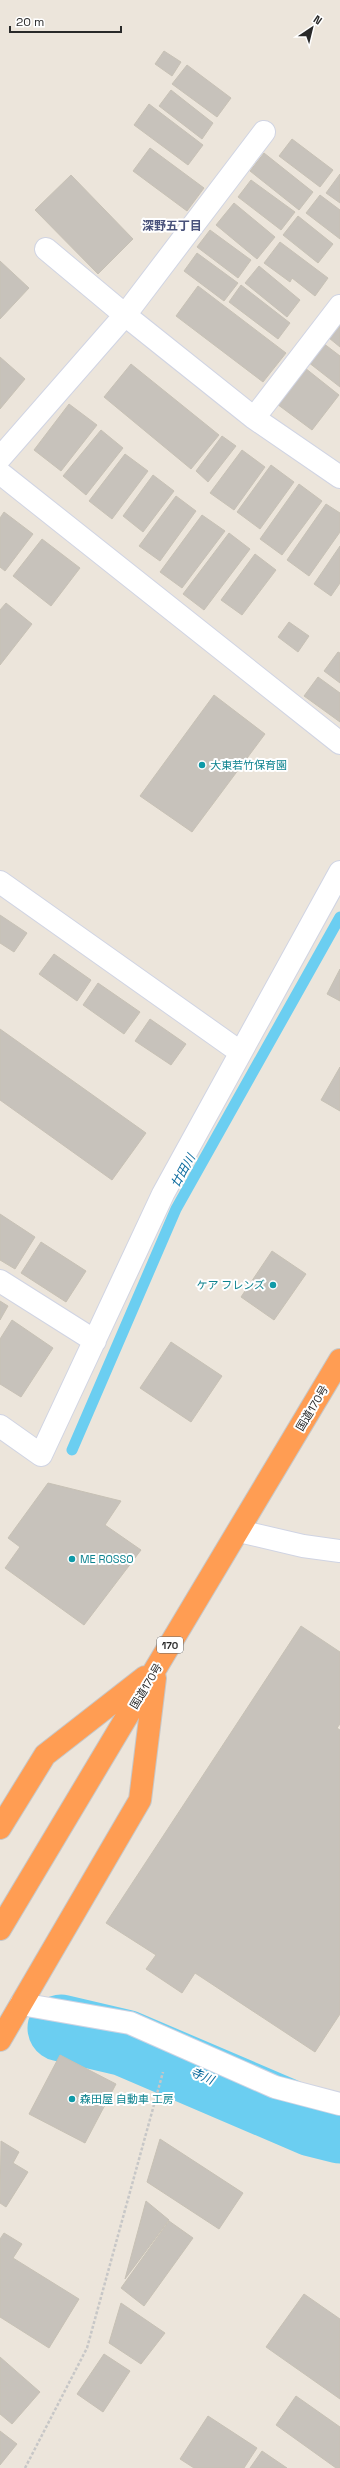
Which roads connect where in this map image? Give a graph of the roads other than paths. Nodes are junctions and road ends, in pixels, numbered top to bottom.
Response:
1 (264, 132) dead end
2 (46, 249) dead end
3 (340, 306) edge
4 (125, 315) junction
5 (254, 418) junction
6 (0, 458) edge
7 (0, 473) edge
8 (340, 477) edge
9 (340, 743) edge
10 (340, 872) edge
11 (0, 882) edge
12 (240, 1052) junction
13 (0, 1281) edge
14 (95, 1340) junction
15 (340, 1360) edge
16 (0, 1426) edge
17 (239, 1531) junction
18 (340, 1551) edge
19 (156, 1669) junction
20 (0, 1828) edge
21 (0, 1929) edge
22 (21, 2004) junction
23 (0, 2040) edge
24 (340, 2104) edge

1 - 4 street
2 - 4 street
3 - 5 street
4 - 5 street
4 - 6 street
5 - 8 street
7 - 9 street
10 - 12 street
11 - 12 street
12 - 14 street
13 - 14 street
14 - 16 street
15 - 17 highway, 国道170号 / 170
17 - 18 street
17 - 19 highway, 国道170号 / 170
19 - 20 highway, 170
19 - 21 highway, 国道170号 / 170
19 - 22 highway, 170
22 - 23 highway, 170
22 - 24 street

